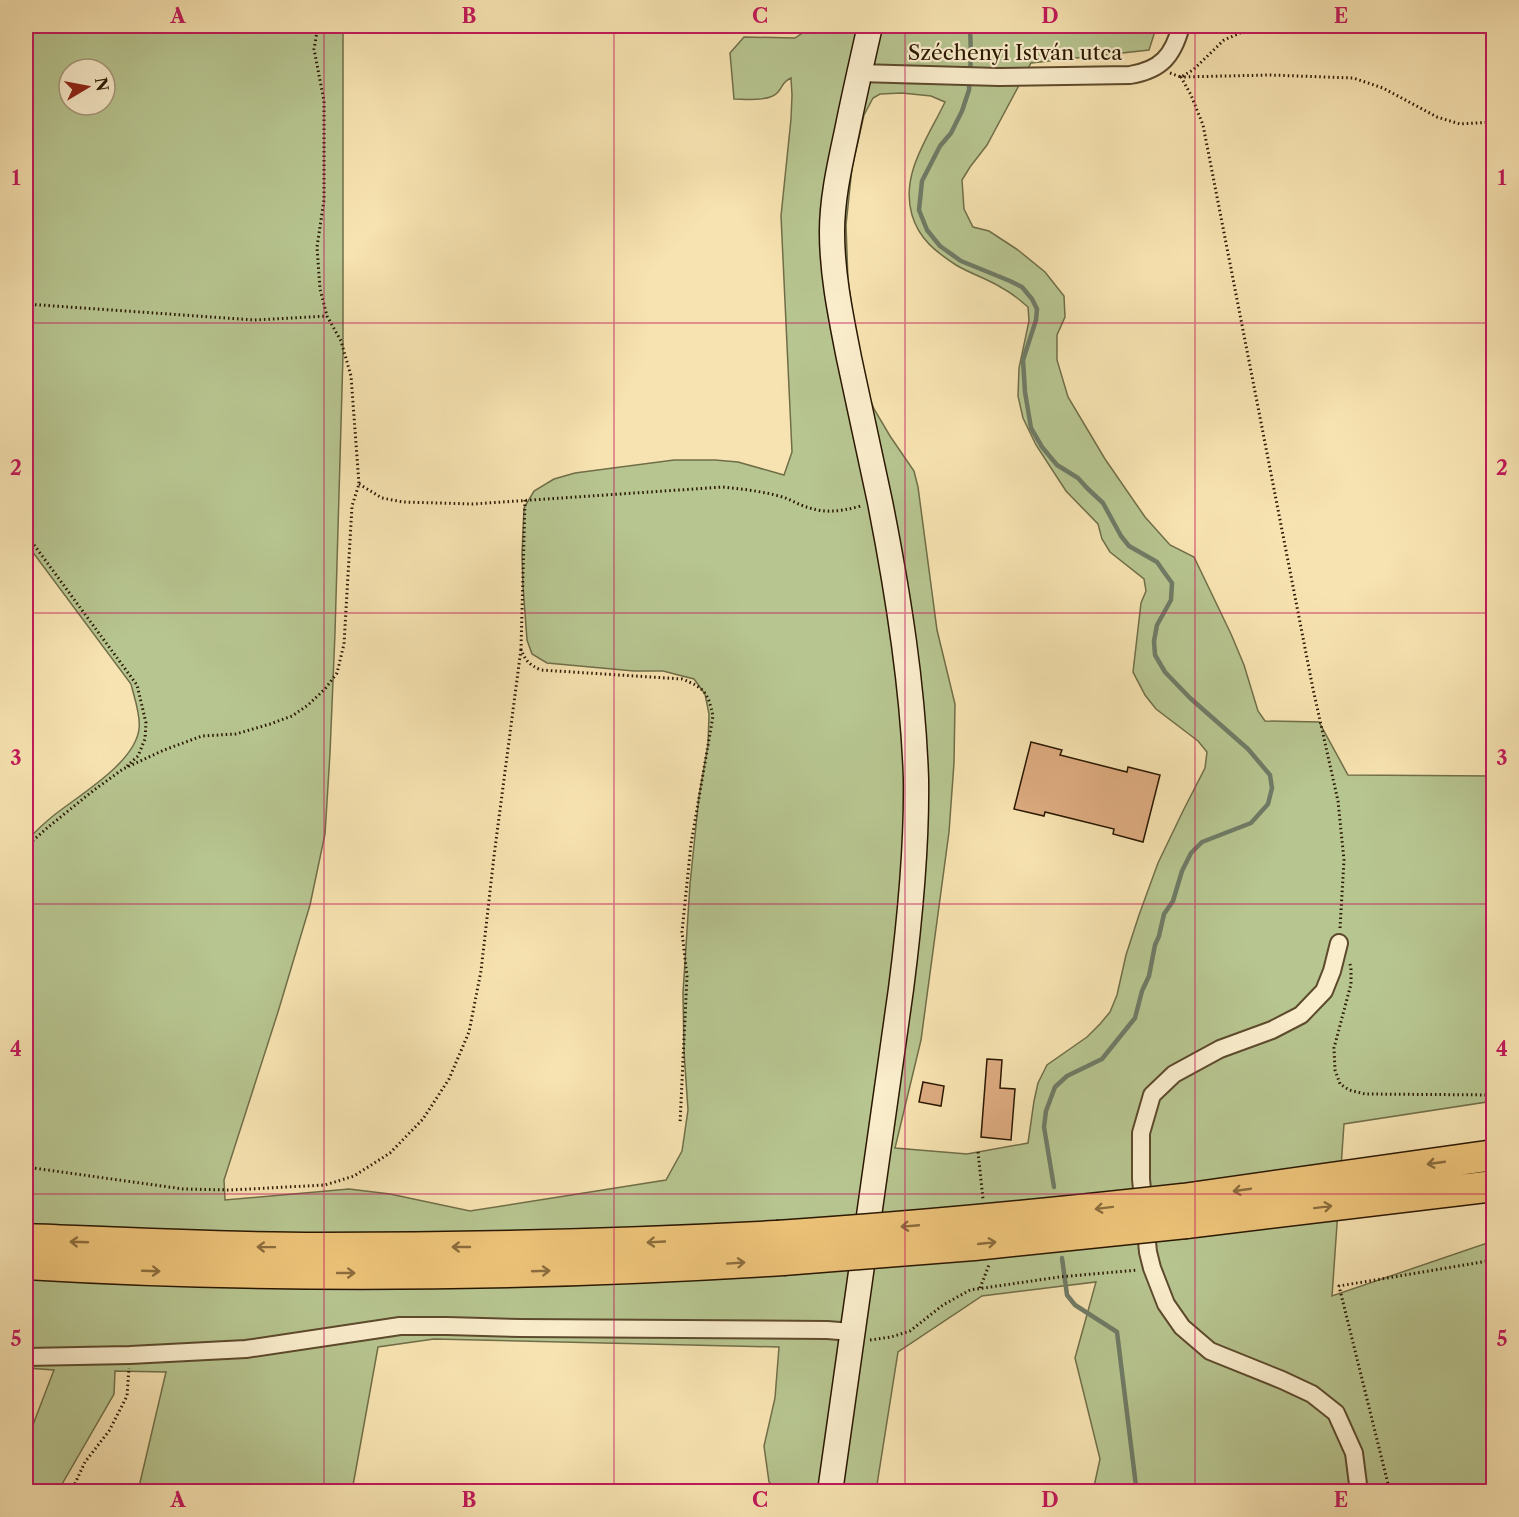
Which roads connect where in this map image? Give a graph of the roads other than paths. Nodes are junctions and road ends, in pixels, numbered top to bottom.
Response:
1 (870, 26) edge
2 (1181, 26) edge
3 (859, 73) junction
4 (1339, 943) road end
5 (1494, 1155) edge
6 (1494, 1186) edge
7 (1184, 1211) junction
8 (26, 1239) edge
9 (780, 1248) junction
10 (26, 1264) edge
11 (852, 1336) junction
12 (26, 1357) edge
13 (830, 1491) edge
14 (1359, 1491) edge

1 - 3 main road
2 - 3 street, Széchenyi István utca
3 - 11 main road
4 - 14 street
5 -> 7 highway
7 -> 6 highway
7 - 9 highway, bridge
9 -> 8 highway
10 -> 9 highway
11 - 12 street
11 - 13 main road

